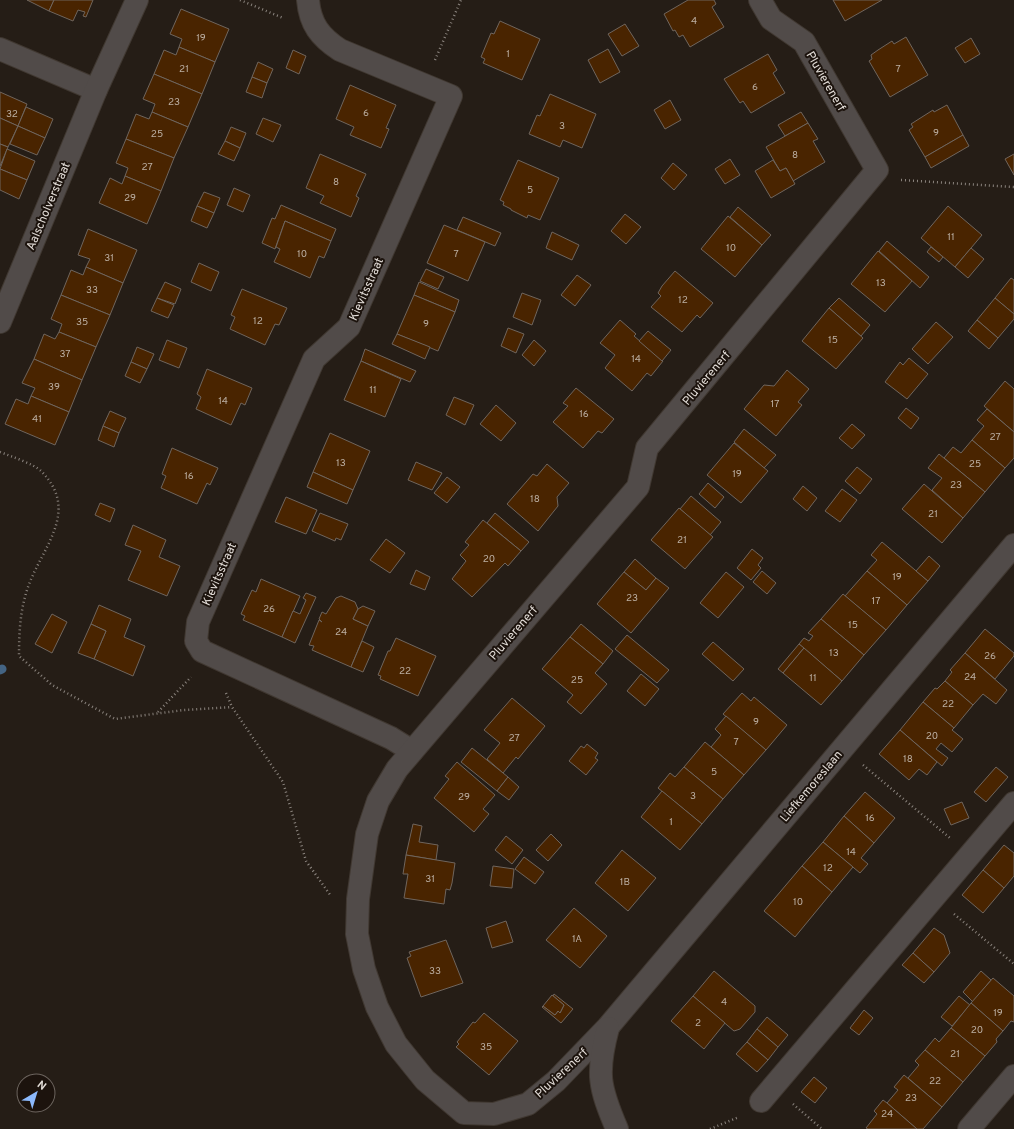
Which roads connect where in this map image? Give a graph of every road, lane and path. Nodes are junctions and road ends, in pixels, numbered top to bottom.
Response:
1 (137, 0) edge
2 (240, 0) edge
3 (308, 0) edge
4 (460, 0) edge
5 (760, 0) edge
6 (320, 33) junction
7 (0, 49) edge
8 (424, 85) junction
9 (96, 90) junction
10 (871, 178) junction
11 (1014, 187) edge
12 (0, 322) edge
13 (0, 452) edge
14 (1014, 545) edge
15 (211, 656) junction
16 (232, 707) junction
17 (158, 712) junction
18 (843, 749) junction
19 (412, 751) junction
20 (1014, 803) edge
21 (970, 855) junction
22 (934, 897) junction
23 (332, 898) dead end
24 (1014, 964) edge
25 (608, 1027) junction
26 (1014, 1076) edge
27 (767, 1094) joint
28 (617, 1129) edge
29 (822, 1129) edge
30 (969, 1129) edge

1 - 9 street, Aalscholverstraat
2 - 6 path
3 - 6 street, Kievitsstraat
4 - 8 path
5 - 10 street, Pluvierenerf
6 - 8 street, Kievitsstraat
7 - 9 street
8 - 15 street, Kievitsstraat
9 - 12 street, Aalscholverstraat
10 - 11 path
10 - 19 street, Pluvierenerf
13 - 17 path
14 - 18 street, Liefkemoreslaan
15 - 16 path
15 - 17 path
15 - 19 street
16 - 17 path
16 - 23 path
18 - 21 path
18 - 25 street, Liefkemoreslaan
19 - 25 street, Pluvierenerf
20 - 21 street
21 - 22 street
22 - 24 path
22 - 27 street
25 - 28 street
26 - 30 street
27 - 29 path

